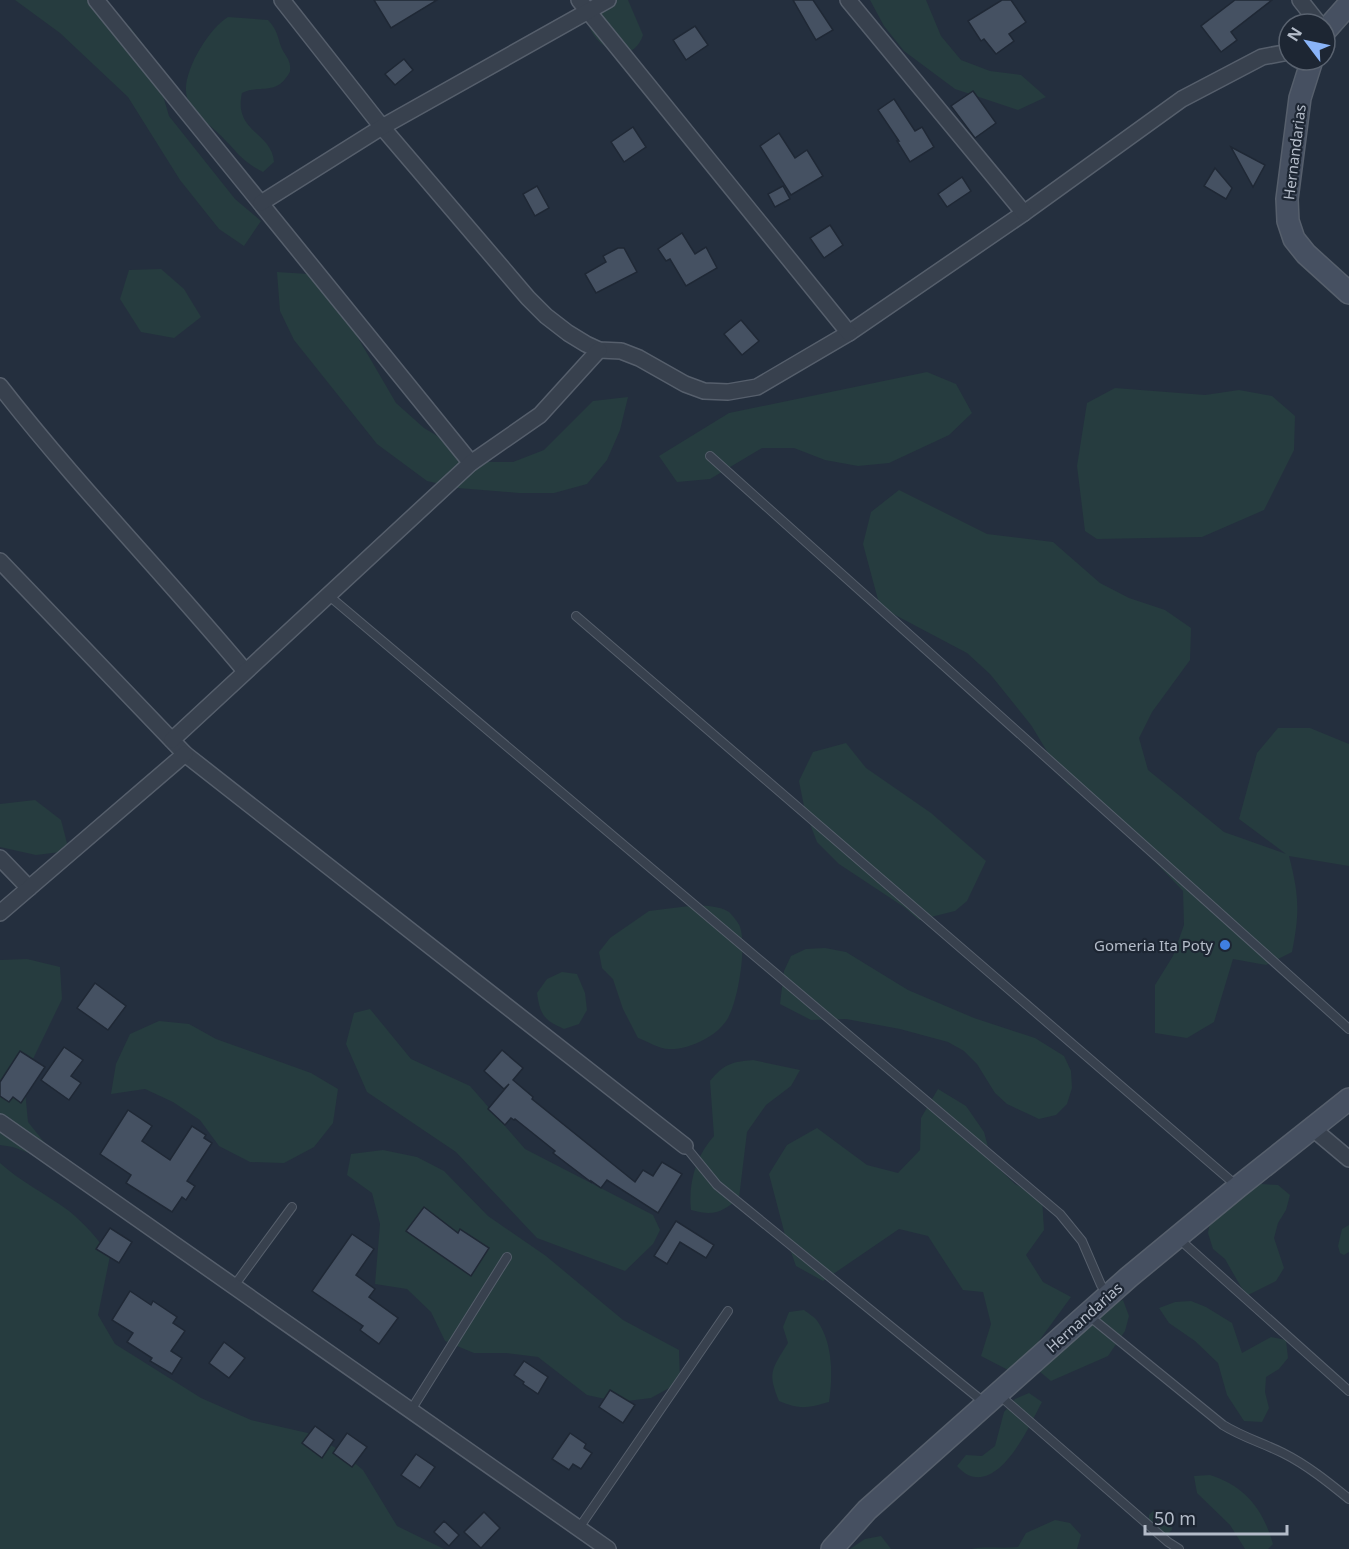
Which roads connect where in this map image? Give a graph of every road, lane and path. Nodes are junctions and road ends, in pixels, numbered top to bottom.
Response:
1 (96, 0) edge
2 (282, 0) edge
3 (608, 0) edge
4 (848, 0) edge
5 (1300, 0) edge
6 (1349, 4) edge
7 (584, 6) edge
8 (1310, 12) edge
9 (1337, 18) edge
10 (1277, 54) edge
11 (1308, 72) edge
12 (382, 127) junction
13 (261, 203) junction
14 (1024, 213) junction
15 (1349, 293) edge
16 (849, 333) junction
17 (599, 350) junction
18 (0, 386) edge
19 (711, 456) dead end
20 (471, 463) junction
21 (0, 561) edge
22 (328, 595) junction
23 (576, 616) dead end
24 (245, 671) junction
25 (172, 740) junction
26 (184, 753) junction
27 (0, 858) edge
28 (29, 888) junction
29 (0, 913) edge
30 (1349, 1029) edge
31 (1349, 1099) edge
32 (0, 1122) edge
33 (1312, 1128) junction
34 (685, 1146) joint
35 (1349, 1159) edge
36 (1238, 1186) junction
37 (292, 1207) dead end
38 (1177, 1237) junction
39 (507, 1257) dead end
40 (234, 1286) junction
41 (1108, 1295) junction
42 (728, 1311) dead end
43 (1087, 1314) junction
44 (1349, 1391) edge
45 (992, 1399) junction
46 (411, 1410) junction
47 (1349, 1499) edge
48 (579, 1528) junction
49 (601, 1547) edge
50 (832, 1549) edge
51 (1179, 1549) edge

1 - 13 street
2 - 12 street
3 - 7 street
4 - 14 street
5 - 8 street
6 - 9 street
7 - 12 street
7 - 16 street
10 - 14 street
11 - 15 street, Hernandarias
12 - 13 street
12 - 17 street
13 - 20 street
14 - 16 street
16 - 17 street
17 - 20 street
18 - 24 street
19 - 30 lane
20 - 22 street
21 - 25 street
22 - 24 street
22 - 41 lane
23 - 36 lane
24 - 25 street
25 - 26 street
26 - 28 street
26 - 34 street
27 - 28 street
28 - 29 street
31 - 33 street, Hernandarias
32 - 40 street
33 - 35 street
33 - 36 street, Hernandarias
34 - 45 lane
36 - 38 street, Hernandarias
37 - 40 lane
38 - 41 street, Hernandarias
38 - 44 lane
39 - 46 lane
40 - 46 street
41 - 43 street, Hernandarias
42 - 48 lane
43 - 45 street, Hernandarias
43 - 47 lane
45 - 50 street, Hernandarias
45 - 51 lane
46 - 48 street
48 - 49 street

